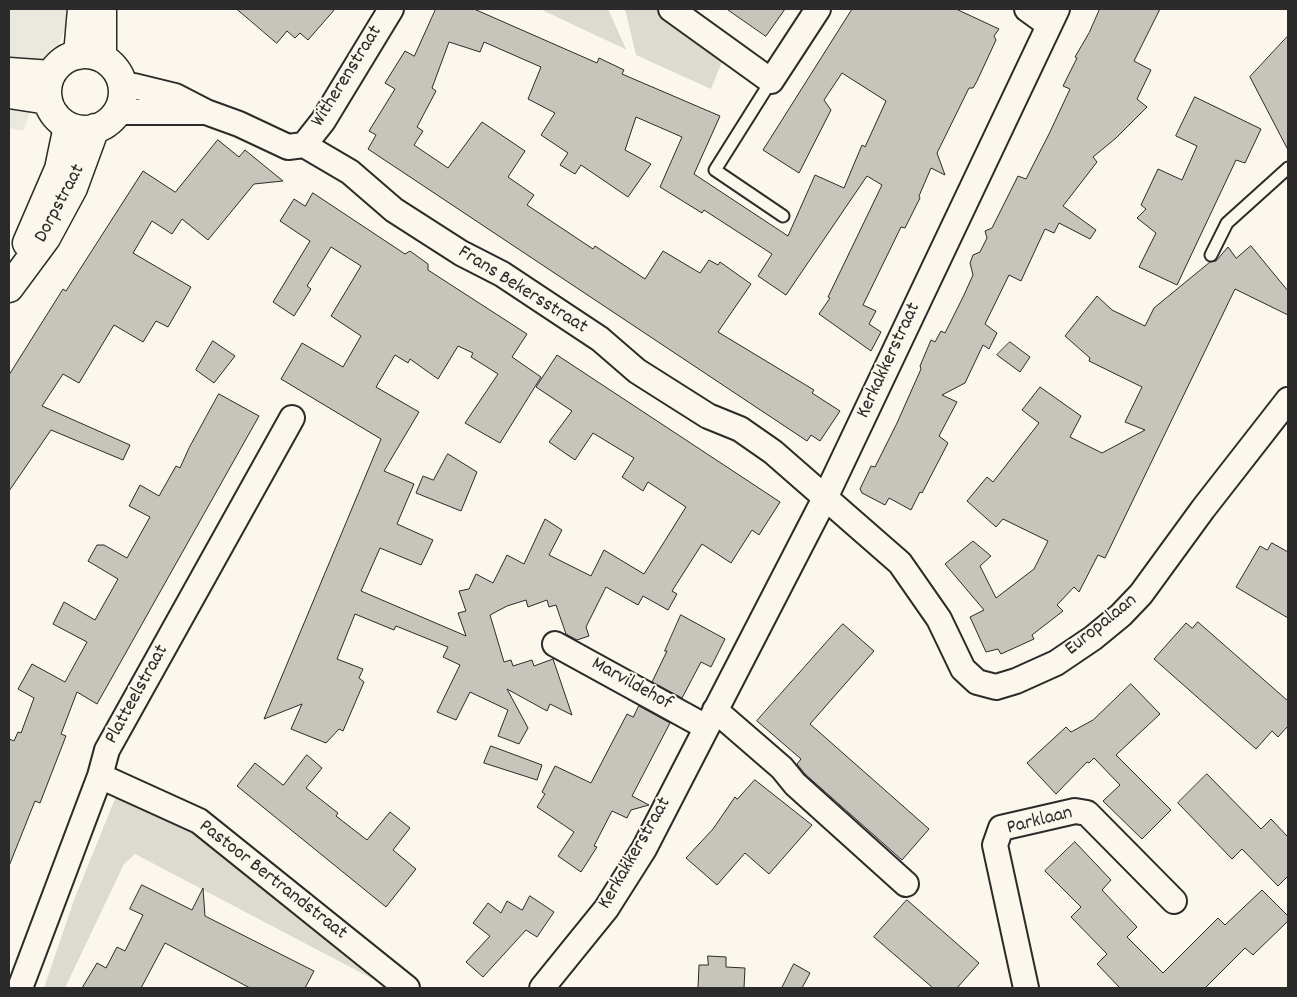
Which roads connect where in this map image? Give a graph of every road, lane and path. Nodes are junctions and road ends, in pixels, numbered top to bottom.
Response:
1 (82, 9) edge
2 (102, 9) edge
3 (391, 9) edge
4 (671, 9) edge
5 (818, 9) edge
6 (1027, 9) edge
7 (1053, 17) edge
8 (90, 57) junction
9 (9, 72) edge
10 (771, 81) junction
11 (50, 87) junction
12 (9, 94) edge
13 (119, 99) junction
14 (68, 126) junction
15 (95, 128) junction
16 (304, 145) junction
17 (1288, 168) edge
18 (783, 216) dead end
19 (1211, 255) dead end
20 (13, 281) edge
21 (1287, 405) edge
22 (292, 418) dead end
23 (825, 498) junction
24 (555, 644) dead end
25 (710, 718) junction
26 (100, 776) junction
27 (906, 884) dead end
28 (1174, 901) dead end
29 (20, 988) edge
30 (407, 988) edge
31 (542, 988) edge
32 (1026, 988) edge

1 - 8 street
2 - 8 street
3 - 16 street, Witherenstraat
4 - 10 street
5 - 10 street
6 - 7 street
7 - 23 street, Kerkakkerstraat
8 - 11 street
8 - 13 street
9 - 11 street
10 - 18 lane
11 - 12 street
11 - 14 street
13 - 15 street
13 - 16 street, Frans Bekersstraat
14 - 15 street
14 - 20 street, Dorpstraat
15 - 20 street, Dorpstraat
16 - 23 street, Frans Bekersstraat
17 - 19 lane
21 - 23 street, Europalaan
22 - 26 street, Platteelstraat
23 - 25 street, Kerkakkerstraat
24 - 25 street, Marvildehof
25 - 27 street
25 - 31 street, Kerkakkerstraat
26 - 29 street, Platteelstraat
26 - 30 street, Pastoor Bertrandstraat
28 - 32 street, Parklaan

